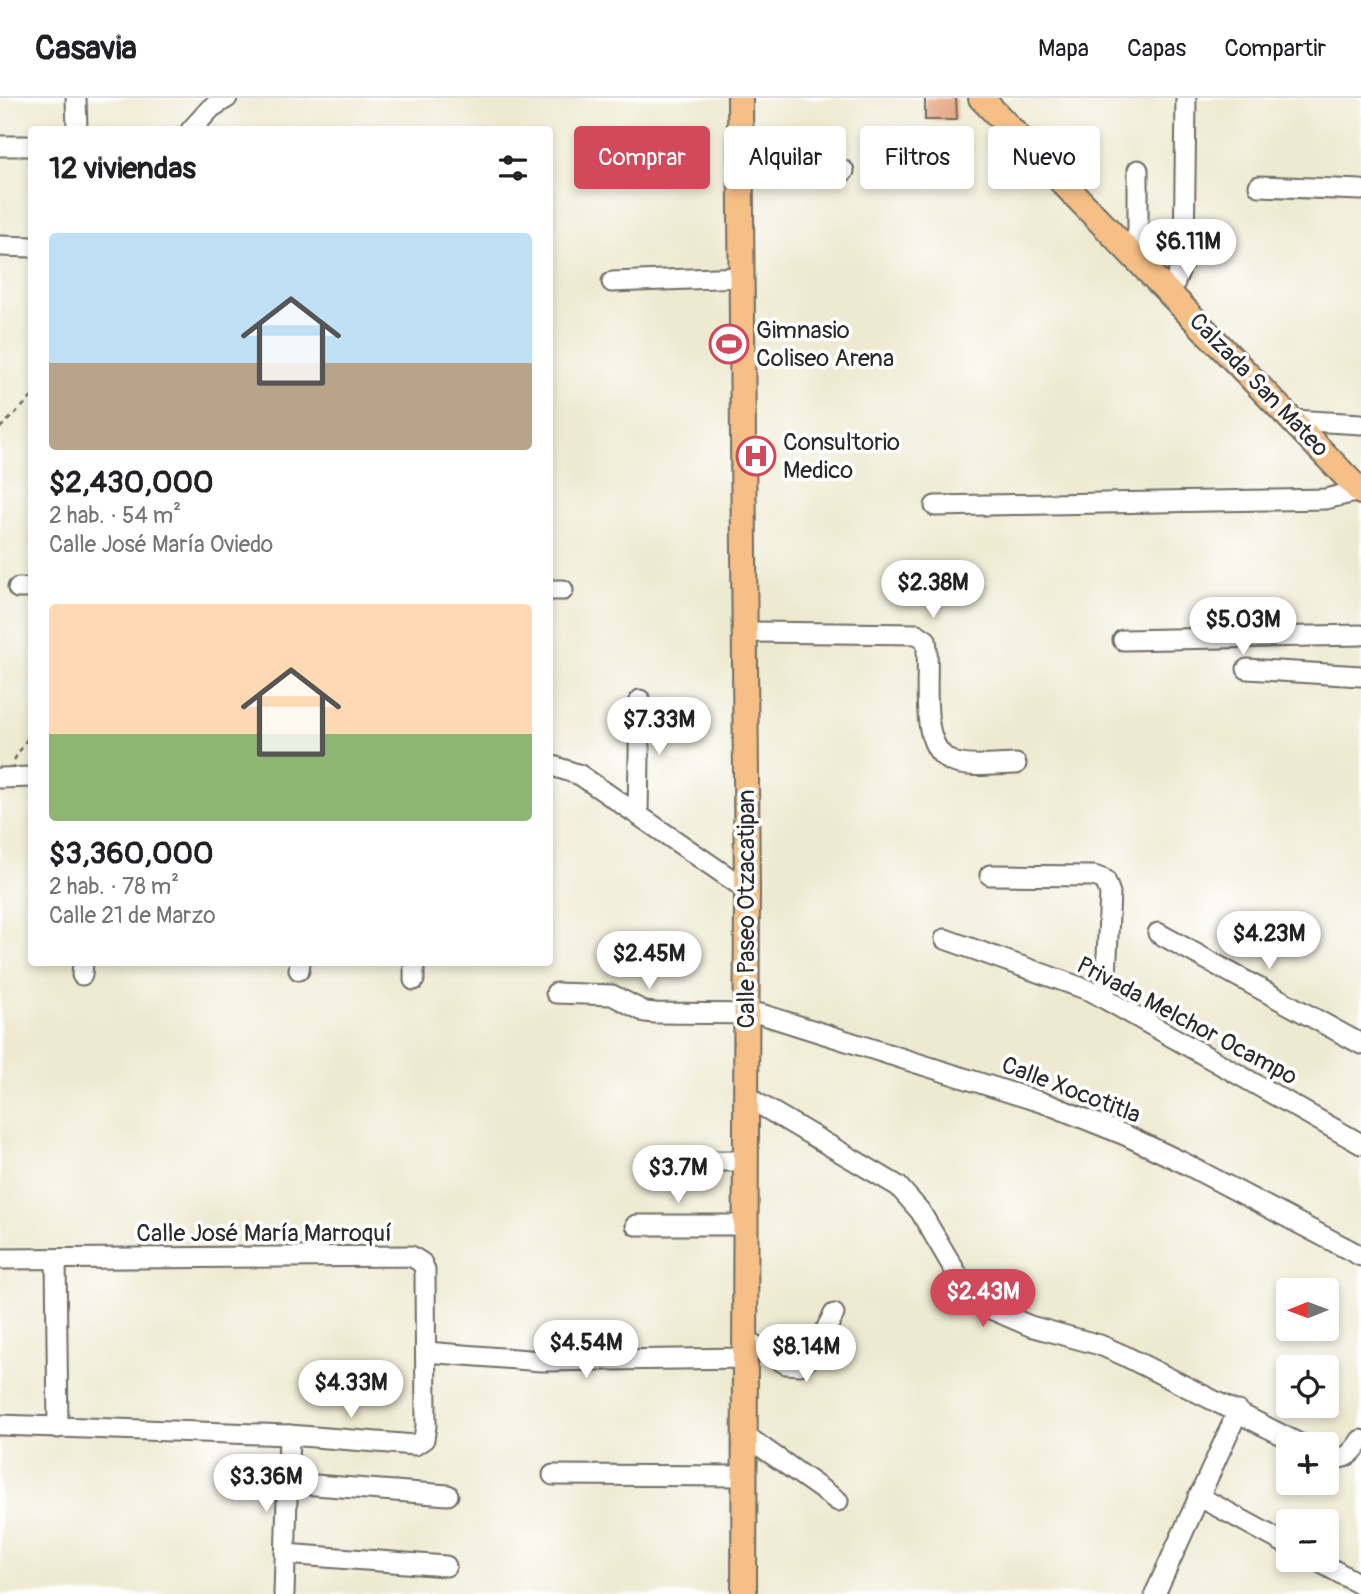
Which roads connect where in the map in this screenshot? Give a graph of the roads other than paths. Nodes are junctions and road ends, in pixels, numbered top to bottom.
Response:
1 (76, 98) edge
2 (227, 98) edge
3 (740, 98) edge
4 (981, 98) edge
5 (1186, 98) edge
6 (77, 126) edge
7 (198, 126) edge
8 (740, 126) edge
9 (0, 146) edge
10 (28, 146) edge
11 (1138, 170) dead end
12 (1259, 186) dead end
13 (741, 189) edge
14 (1361, 190) edge
15 (0, 246) edge
16 (28, 247) edge
17 (1131, 252) junction
18 (742, 276) junction
19 (612, 282) dead end
20 (1171, 293) junction
21 (1293, 420) junction
22 (1361, 424) edge
23 (1360, 491) edge
24 (935, 506) dead end
25 (746, 632) junction
26 (1361, 635) edge
27 (1123, 640) dead end
28 (1247, 669) dead end
29 (1361, 676) edge
30 (640, 700) dead end
31 (1016, 764) dead end
32 (553, 766) edge
33 (28, 777) edge
34 (2, 778) edge
35 (638, 813) junction
36 (990, 875) dead end
37 (747, 890) junction
38 (1158, 933) dead end
39 (944, 939) dead end
40 (556, 993) dead end
41 (1105, 998) junction
42 (746, 1013) junction
43 (1361, 1044) edge
44 (747, 1097) junction
45 (1361, 1144) edge
46 (674, 1161) dead end
47 (747, 1161) junction
48 (636, 1225) dead end
49 (747, 1225) junction
50 (1361, 1256) edge
51 (0, 1259) edge
52 (56, 1259) junction
53 (834, 1314) dead end
54 (746, 1349) junction
55 (426, 1352) junction
56 (1238, 1411) junction
57 (0, 1426) edge
58 (58, 1428) junction
59 (1277, 1432) edge
60 (289, 1436) junction
61 (746, 1436) junction
62 (1361, 1440) edge
63 (1339, 1459) edge
64 (554, 1475) dead end
65 (745, 1476) junction
66 (288, 1483) junction
67 (448, 1495) dead end
68 (1198, 1496) junction
69 (838, 1501) dead end
70 (1276, 1538) edge
71 (285, 1554) junction
72 (446, 1566) dead end
73 (1338, 1572) edge
74 (1361, 1585) edge
75 (284, 1594) edge
76 (744, 1594) edge
77 (1155, 1594) edge

1 - 6 street
2 - 7 street
3 - 8 main road, Calle Paseo Otzacatipan
4 - 17 main road, Calzada San Mateo
5 - 20 street
9 - 10 street
11 - 17 street
12 - 14 street
13 - 18 main road, Calle Paseo Otzacatipan
15 - 16 street
17 - 20 main road, Calzada San Mateo
18 - 19 street
18 - 25 main road, Calle Paseo Otzacatipan
20 - 21 main road, Calzada San Mateo
21 - 22 street
21 - 23 main road, Calzada San Mateo
23 - 24 street
25 - 31 street
25 - 37 main road, Calle Paseo Otzacatipan
26 - 27 street
28 - 29 street
30 - 35 street
32 - 35 street
33 - 34 street
35 - 37 street
36 - 41 street
37 - 42 main road, Calle Paseo Otzacatipan
38 - 43 street
39 - 41 street, Privada Melchor Ocampo
40 - 42 street, Calle Xocotitla
41 - 45 street, Privada Melchor Ocampo
42 - 44 main road, Calle Paseo Otzacatipan
42 - 50 street, Calle Xocotitla
44 - 47 main road, Calle Paseo Otzacatipan
44 - 56 street
46 - 47 street
47 - 49 main road, Calle Paseo Otzacatipan
48 - 49 street
49 - 54 main road, Calle Paseo Otzacatipan
51 - 52 street, Calle José María Marroquí
52 - 55 street, Calle José María Marroquí
52 - 58 street
53 - 54 street
54 - 55 street
54 - 61 main road, Calle Paseo Otzacatipan
55 - 60 street, Calle José María Marroquí
56 - 59 street
56 - 68 street
57 - 58 street
58 - 60 street
60 - 66 street
61 - 65 main road, Calle Paseo Otzacatipan
61 - 69 street
62 - 63 street
64 - 65 street
65 - 76 main road, Calle Paseo Otzacatipan
66 - 67 street
66 - 71 street
68 - 70 street
68 - 77 street
71 - 72 street
71 - 75 street
73 - 74 street

